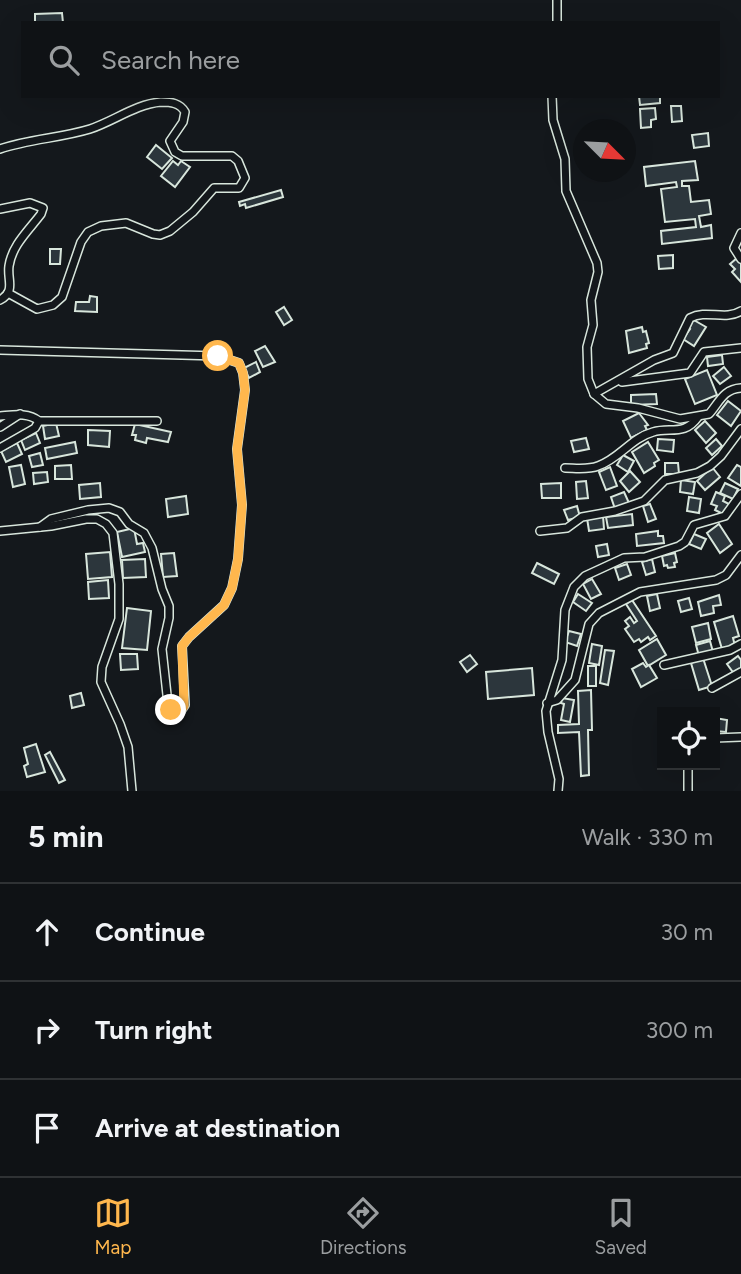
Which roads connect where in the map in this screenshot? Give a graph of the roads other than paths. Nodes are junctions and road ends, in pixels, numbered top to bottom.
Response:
1 (557, 0) edge
2 (557, 21) edge
3 (552, 98) edge
4 (0, 149) edge
5 (0, 209) edge
6 (741, 233) edge
7 (741, 259) edge
8 (8, 293) junction
9 (0, 300) edge
10 (741, 312) edge
11 (741, 348) edge
12 (0, 350) edge
13 (616, 383) junction
14 (741, 388) edge
15 (594, 394) junction
16 (20, 414) junction
17 (0, 416) edge
18 (698, 417) junction
19 (39, 421) junction
20 (158, 421) dead end
21 (0, 427) edge
22 (741, 429) edge
23 (0, 448) edge
24 (565, 468) dead end
25 (741, 494) edge
26 (40, 527) junction
27 (0, 531) edge
28 (540, 531) dead end
29 (741, 555) edge
30 (741, 644) edge
31 (664, 665) dead end
32 (741, 672) edge
33 (712, 688) dead end
34 (547, 703) junction
35 (720, 737) edge
36 (741, 737) edge
37 (688, 770) edge
38 (132, 791) edge
39 (558, 791) edge
40 (688, 791) edge

1 - 2 street
3 - 15 street
4 - 8 street
5 - 8 street
6 - 7 street
8 - 9 street
10 - 13 street
11 - 13 street
12 - 26 street
13 - 15 street
14 - 18 street
15 - 18 street
16 - 17 street
16 - 19 street
16 - 21 street
18 - 24 street
19 - 20 street
19 - 23 street
22 - 28 street
25 - 34 street
26 - 27 street
26 - 38 street
29 - 34 street
30 - 31 street
32 - 33 street
34 - 39 street
35 - 36 street
37 - 40 street

